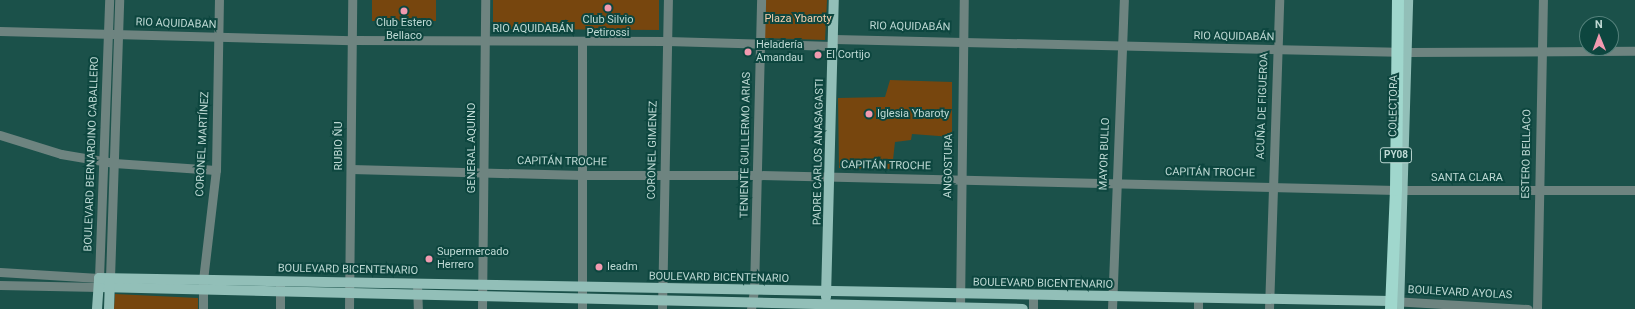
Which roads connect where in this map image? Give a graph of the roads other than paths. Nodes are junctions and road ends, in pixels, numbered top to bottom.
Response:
1 (109, 0) edge
2 (119, 0) edge
3 (219, 0) edge
4 (352, 0) edge
5 (484, 0) edge
6 (668, 0) edge
7 (761, 0) edge
8 (834, 0) edge
9 (964, 0) edge
10 (1124, 0) edge
11 (1279, 0) edge
12 (1398, 0) edge
13 (1408, 0) edge
14 (1543, 0) edge
15 (0, 31) edge
16 (108, 34) junction
17 (118, 34) junction
18 (218, 37) junction
19 (352, 40) junction
20 (962, 40) junction
21 (484, 41) junction
22 (582, 41) junction
23 (667, 41) junction
24 (834, 42) junction
25 (760, 44) junction
26 (1122, 46) junction
27 (1277, 50) junction
28 (1635, 51) edge
29 (1403, 52) junction
30 (1542, 52) junction
31 (0, 135) edge
32 (105, 161) junction
33 (114, 164) junction
34 (351, 169) junction
35 (216, 170) junction
36 (484, 173) junction
37 (582, 175) junction
38 (665, 175) junction
39 (757, 175) junction
40 (830, 176) junction
41 (960, 179) junction
42 (1116, 183) junction
43 (1272, 187) junction
44 (1400, 190) junction
45 (1538, 190) junction
46 (1635, 190) edge
47 (0, 272) edge
48 (99, 282) junction
49 (110, 282) junction
50 (203, 284) junction
51 (417, 284) junction
52 (0, 285) edge
53 (484, 285) junction
54 (280, 286) junction
55 (580, 287) junction
56 (349, 288) junction
57 (663, 289) junction
58 (754, 291) junction
59 (827, 292) junction
60 (890, 293) junction
61 (417, 295) junction
62 (960, 295) junction
63 (481, 296) junction
64 (1033, 296) junction
65 (1113, 298) junction
66 (582, 304) edge
67 (1198, 304) edge
68 (662, 305) edge
69 (1269, 305) edge
70 (1395, 305) edge
71 (752, 306) edge
72 (825, 307) edge
73 (890, 308) edge
74 (960, 308) edge
75 (97, 309) edge
76 (109, 309) edge
77 (203, 309) edge
78 (280, 309) edge
79 (349, 309) edge
80 (418, 309) edge
81 (482, 309) edge
82 (1023, 309) edge
83 (1034, 309) edge
84 (1112, 309) edge
85 (1528, 309) edge
86 (1536, 309) edge

1 - 16 street, BOULEVARD BERNARDINO CABALLERO
2 - 17 street, BOULEVARD BERNARDINO CABALLERO
3 - 18 street, CORONEL MARTÍNEZ
4 - 19 street, RUBIO ÑU
5 - 21 street, GENERAL AQUINO
6 - 23 street, CORONEL GIMENEZ
7 - 25 street, TENIENTE GUILLERMO ARIAS
8 - 24 main road, PADRE CARLOS ANASAGASTI
9 - 20 street, ANGOSTURA
10 - 26 street, MAYOR BULLO
11 - 27 street, ACUÑA DE FIGUEROA
12 - 29 highway, PY08
13 - 29 main road
14 - 30 street, ESTERO BELLACO
15 - 16 street, RIO AQUIDABAN
16 - 17 street, RIO AQUIDABAN
16 - 32 street, BOULEVARD BERNARDINO CABALLERO
17 - 18 street, RIO AQUIDABAN
17 - 33 street, BOULEVARD BERNARDINO CABALLERO
18 - 19 street, RIO AQUIDABAN
18 - 35 street, CORONEL MARTÍNEZ
19 - 21 street, RIO AQUIDABÁN
19 - 34 street, RUBIO ÑU
20 - 24 street, RIO AQUIDABÁN
20 - 26 street, RIO AQUIDABÁN
20 - 41 street, ANGOSTURA
21 - 22 street, RIO AQUIDABÁN
21 - 36 street, GENERAL AQUINO
22 - 23 street, RIO AQUIDABÁN
22 - 37 street
23 - 25 street, RIO AQUIDABÁN
23 - 38 street, CORONEL GIMENEZ
24 - 25 street, RIO AQUIDABÁN
24 - 40 main road, PADRE CARLOS ANASAGASTI
25 - 39 street, TENIENTE GUILLERMO ARIAS
26 - 27 street, RIO AQUIDABÁN
26 - 42 street, MAYOR BULLO
27 - 29 street, RIO AQUIDABÁN
27 - 43 street, ACUÑA DE FIGUEROA
28 - 30 street, RIO AQUIDABÁN
29 - 30 street, RIO AQUIDABÁN
29 - 44 highway, PY08
30 - 45 street, ESTERO BELLACO
31 - 32 street
32 - 33 street
32 - 48 street, BOULEVARD BERNARDINO CABALLERO
33 - 35 street
33 - 49 street, BOULEVARD BERNARDINO CABALLERO
34 - 36 street, CAPITÁN TROCHE
34 - 56 street, RUBIO ÑU
35 - 50 street, CORONEL MARTÍNEZ
36 - 37 street, CAPITÁN TROCHE
36 - 53 street, GENERAL AQUINO
37 - 38 street, CAPITÁN TROCHE
37 - 55 street
38 - 39 street, CAPITÁN TROCHE
38 - 57 street, CORONEL GIMENEZ
39 - 40 street, CAPITÁN TROCHE
39 - 58 street, TENIENTE GUILLERMO ARIAS
40 - 41 street, CAPITÁN TROCHE
40 - 59 main road, PADRE CARLOS ANASAGASTI
41 - 42 street, CAPITÁN TROCHE
41 - 62 street, ANGOSTURA
42 - 43 street, CAPITÁN TROCHE
42 - 65 street, MAYOR BULLO
43 - 44 street, CAPITÁN TROCHE
43 - 69 street, ACUÑA DE FIGUEROA
44 - 45 street, SANTA CLARA
44 - 70 highway, PY08
45 - 46 street, SANTA CLARA
45 - 86 street, ESTERO BELLACO
47 - 48 street, BOULEVARD BICENTENARIO
48 - 49 main road, BOULEVARD BICENTENARIO
48 - 52 street, BOULEVARD BICENTENARIO
48 - 75 main road, BOULEVARD BERNARDINO CABALLERO
49 - 50 main road, BOULEVARD BICENTENARIO
49 - 76 main road, BOULEVARD BERNARDINO CABALLERO
50 - 54 main road, BOULEVARD BICENTENARIO
50 - 77 street, CORONEL MARTÍNEZ
51 - 53 main road, BOULEVARD BICENTENARIO
51 - 56 main road, BOULEVARD BICENTENARIO
51 - 61 street
53 - 55 main road, BOULEVARD BICENTENARIO
53 - 63 street, GENERAL AQUINO
54 - 56 main road, BOULEVARD BICENTENARIO
54 - 78 street
55 - 57 main road, BOULEVARD BICENTENARIO
55 - 66 street
56 - 61 main road, BOULEVARD BICENTENARIO
56 - 79 street, RUBIO ÑU
57 - 58 main road, BOULEVARD BICENTENARIO
57 - 68 street, CORONEL GIMENEZ
58 - 59 main road, BOULEVARD BICENTENARIO
58 - 71 street, TENIENTE GUILLERMO ARIAS
59 - 60 main road, BOULEVARD BICENTENARIO
59 - 72 main road, PADRE CARLOS ANASAGASTI
60 - 62 main road, BOULEVARD BICENTENARIO
60 - 73 street
61 - 63 main road, BOULEVARD BICENTENARIO
61 - 80 street
62 - 64 main road, BOULEVARD BICENTENARIO
62 - 74 street, ANGOSTURA
63 - 66 main road, BOULEVARD BICENTENARIO
63 - 81 street, GENERAL AQUINO
64 - 65 main road, BOULEVARD BICENTENARIO
64 - 83 street
65 - 67 main road, BOULEVARD BICENTENARIO
65 - 84 street, MAYOR BULLO
66 - 68 main road, BOULEVARD BICENTENARIO
67 - 69 main road, BOULEVARD BICENTENARIO
68 - 71 main road, BOULEVARD BICENTENARIO
69 - 70 main road, BOULEVARD BICENTENARIO
70 - 85 street, BOULEVARD AYOLAS
71 - 72 main road, BOULEVARD BICENTENARIO
72 - 73 main road, BOULEVARD BICENTENARIO
73 - 74 main road, BOULEVARD BICENTENARIO
74 - 82 main road, BOULEVARD BICENTENARIO

